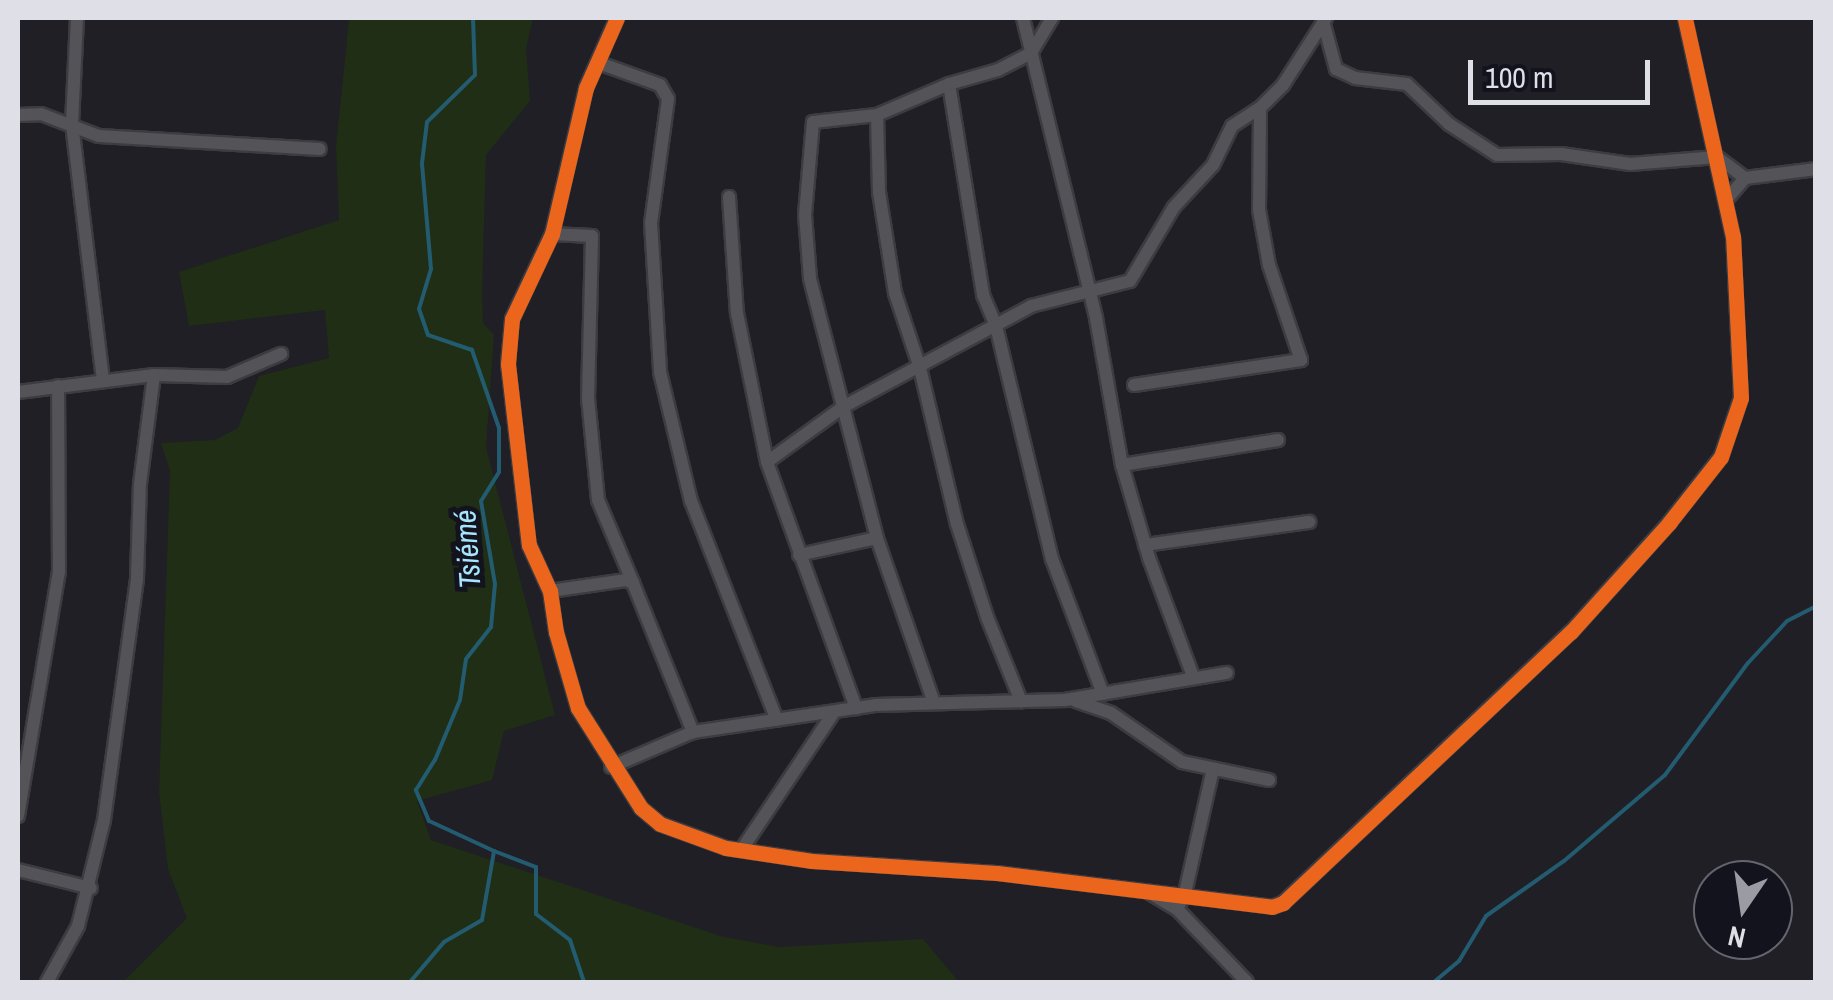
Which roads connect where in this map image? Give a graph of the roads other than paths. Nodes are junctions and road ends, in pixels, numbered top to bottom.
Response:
1 (77, 18) edge
2 (617, 18) edge
3 (1023, 18) edge
4 (1052, 18) edge
5 (1685, 18) edge
6 (1325, 20) edge
7 (1031, 53) junction
8 (599, 63) junction
9 (949, 84) junction
10 (1260, 108) junction
11 (18, 115) edge
12 (877, 115) junction
13 (72, 124) junction
14 (320, 150) dead end
15 (1718, 157) junction
16 (1816, 169) edge
17 (1745, 178) junction
18 (729, 196) dead end
19 (1726, 200) junction
20 (552, 234) junction
21 (1088, 290) junction
22 (996, 326) junction
23 (281, 354) dead end
24 (920, 368) junction
25 (154, 375) junction
26 (103, 380) junction
27 (1134, 385) dead end
28 (58, 386) junction
29 (18, 392) edge
30 (842, 407) junction
31 (1278, 440) dead end
32 (767, 462) junction
33 (1122, 465) junction
34 (1309, 522) dead end
35 (877, 538) junction
36 (1146, 546) junction
37 (799, 555) junction
38 (633, 583) junction
39 (550, 590) junction
40 (1227, 672) dead end
41 (1193, 676) junction
42 (1104, 694) junction
43 (933, 700) junction
44 (1065, 700) junction
45 (1021, 701) junction
46 (856, 708) junction
47 (832, 715) junction
48 (777, 720) junction
49 (693, 732) junction
50 (611, 767) junction
51 (1213, 769) junction
52 (1269, 780) dead end
53 (18, 816) edge
54 (742, 850) junction
55 (18, 870) edge
56 (90, 888) junction
57 (1148, 891) junction
58 (1185, 893) junction
59 (1176, 909) junction
60 (47, 982) edge
61 (1248, 982) edge

1 - 13 street
2 - 8 street
3 - 7 street
4 - 7 street
5 - 15 street
6 - 10 street
6 - 15 street
7 - 9 street
7 - 21 street
8 - 20 street
8 - 48 street
9 - 12 street
9 - 22 street
10 - 21 street
10 - 27 street
11 - 13 street
12 - 24 street
12 - 30 street
13 - 14 street
13 - 26 street
15 - 17 street
15 - 19 street
16 - 17 street
17 - 19 street
18 - 32 street
19 - 58 street
20 - 38 street
20 - 39 street
21 - 22 street
21 - 33 street
22 - 24 street
22 - 42 street
23 - 25 street
24 - 30 street
24 - 45 street
25 - 26 street
25 - 56 street
26 - 28 street
28 - 29 street
28 - 53 street
30 - 32 street
30 - 35 street
31 - 33 street
32 - 37 street
33 - 36 street
34 - 36 street
35 - 37 street
35 - 43 street
36 - 41 street
37 - 46 street
38 - 39 street
38 - 49 street
39 - 50 street
40 - 41 street
41 - 42 street
42 - 44 street
43 - 45 street
43 - 46 street
44 - 45 street
44 - 51 street
46 - 47 street
47 - 48 street
47 - 54 street
48 - 49 street
49 - 50 street
50 - 54 street
51 - 52 street
51 - 58 street
54 - 57 street
55 - 56 street
56 - 60 street
57 - 58 street
57 - 59 street
58 - 59 street
59 - 61 street

